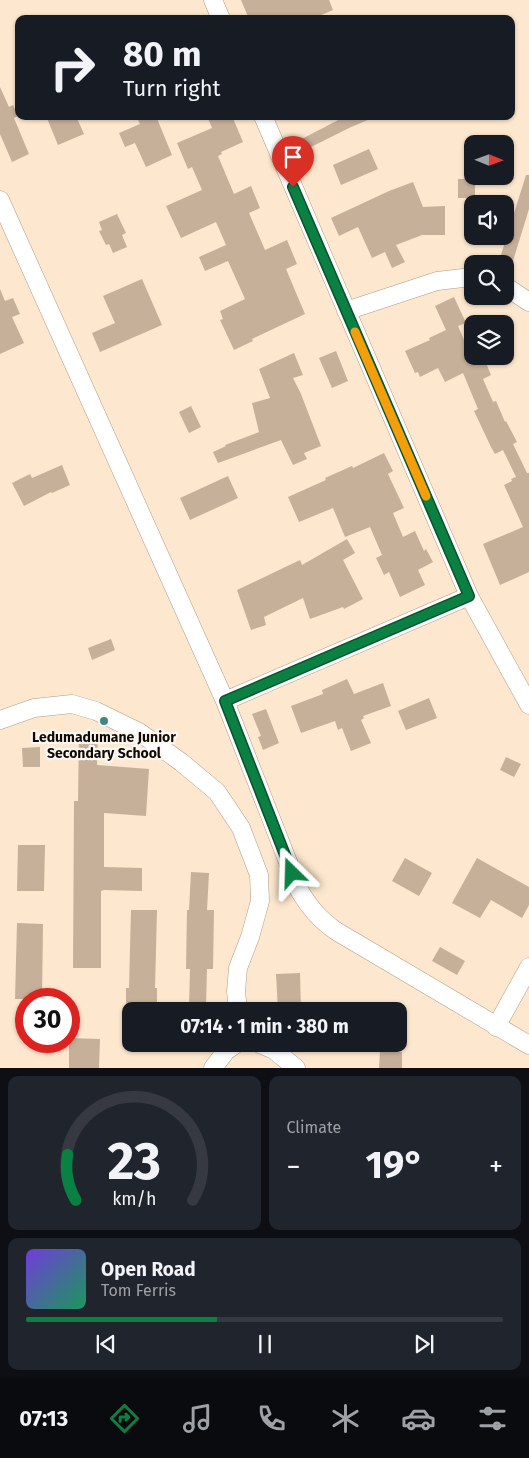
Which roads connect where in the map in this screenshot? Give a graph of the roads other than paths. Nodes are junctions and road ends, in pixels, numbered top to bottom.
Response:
1 (213, 0) edge
2 (219, 15) edge
3 (265, 120) edge
4 (0, 200) edge
5 (464, 278) edge
6 (514, 292) edge
7 (529, 302) edge
8 (346, 311) junction
9 (469, 596) junction
10 (225, 701) junction
11 (529, 705) edge
12 (0, 720) edge
13 (529, 967) edge
14 (237, 1002) edge
15 (496, 1027) junction
16 (529, 1045) edge
17 (225, 1052) edge
18 (276, 1052) edge
19 (213, 1068) edge
20 (296, 1068) edge

1 - 2 street
3 - 8 street
4 - 10 street
5 - 8 street
6 - 7 street
8 - 9 street
9 - 10 street
9 - 11 street
10 - 15 street
12 - 14 street
13 - 15 street
15 - 16 street
17 - 19 street
18 - 20 street

